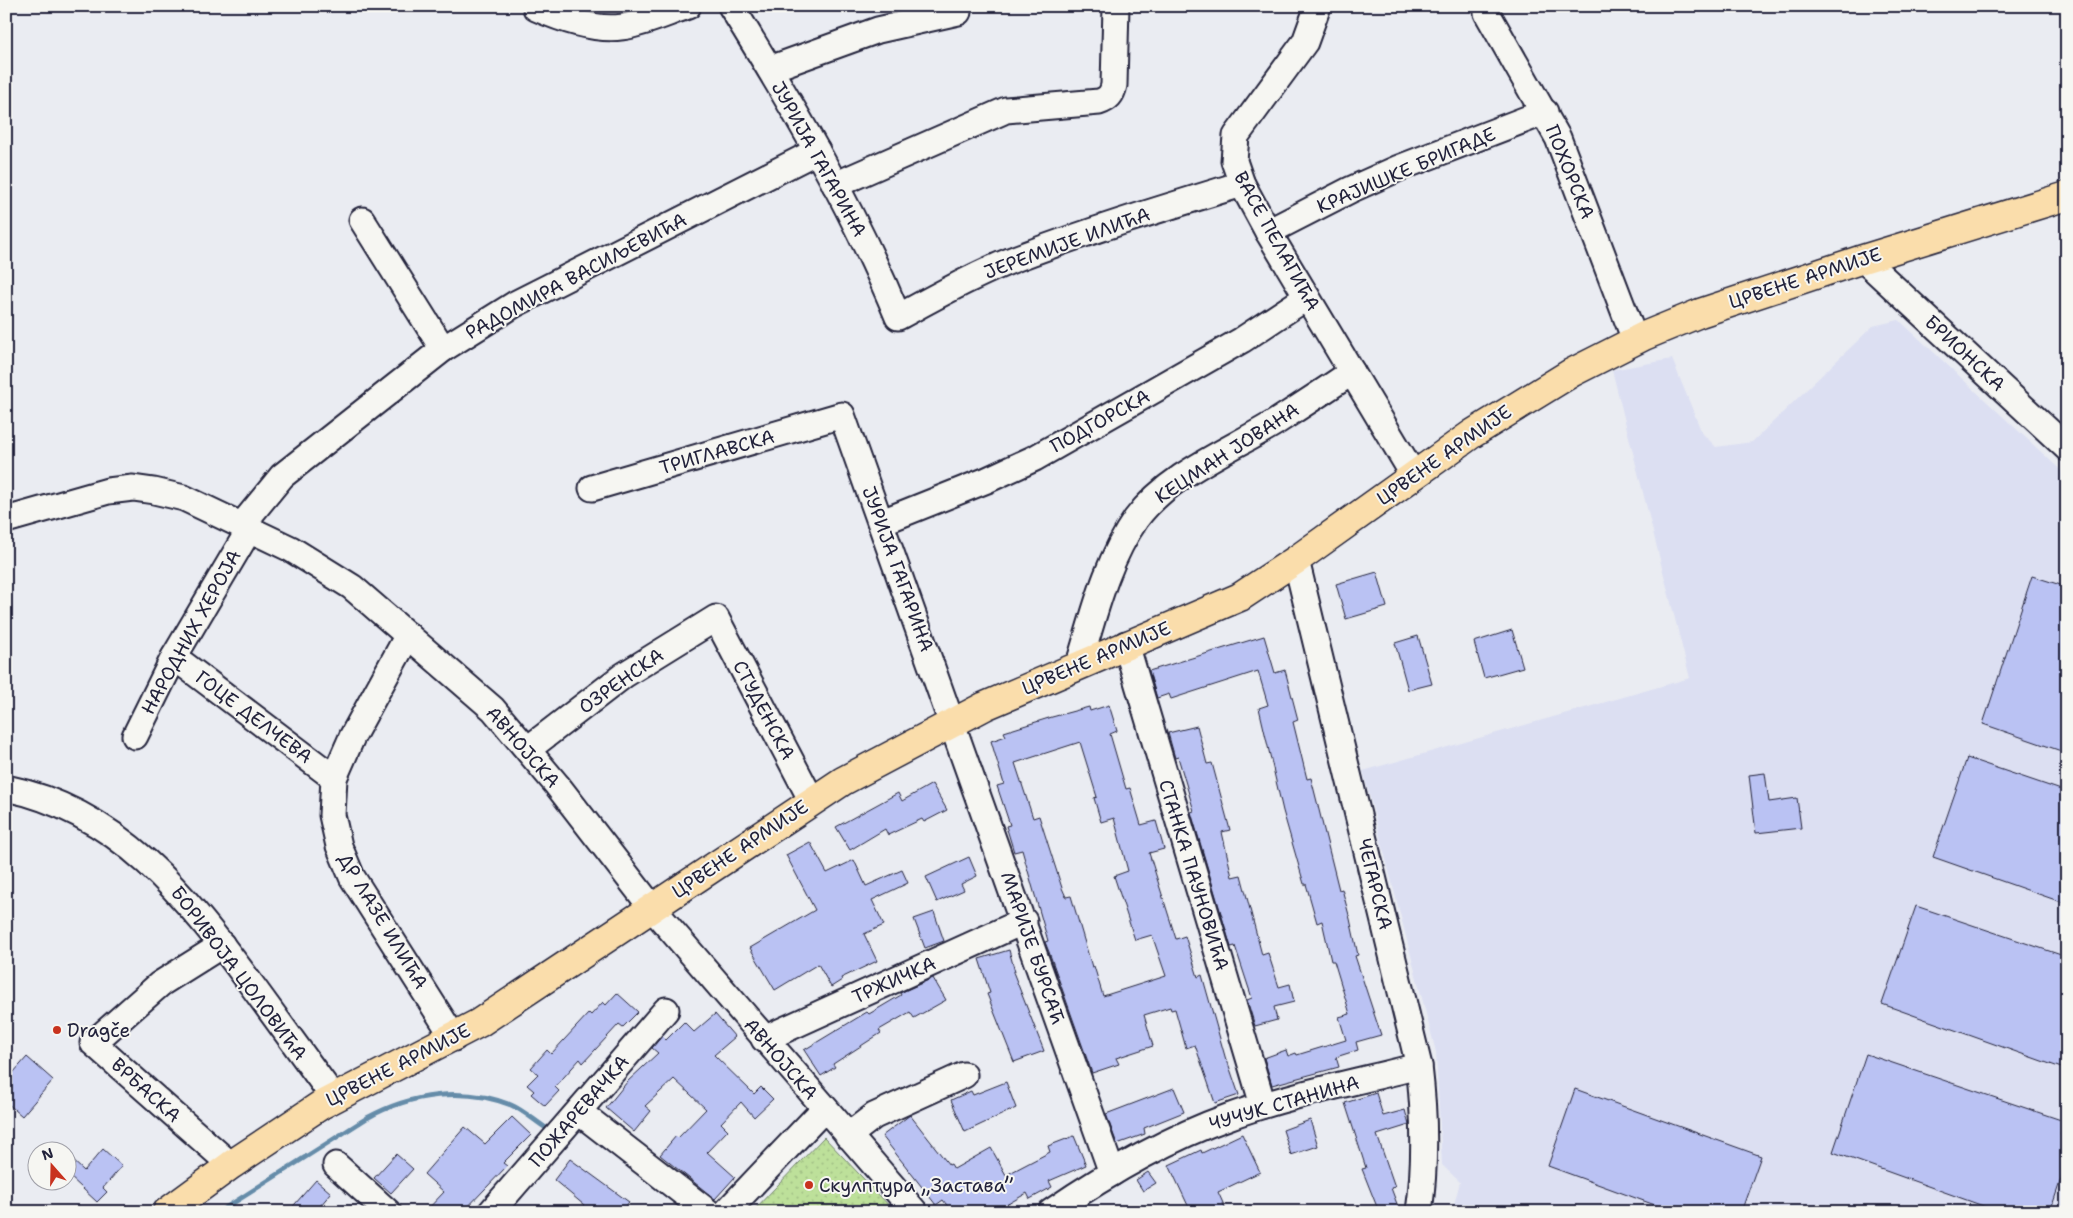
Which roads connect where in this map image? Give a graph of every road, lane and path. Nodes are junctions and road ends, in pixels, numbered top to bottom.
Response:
1 (688, 6) edge
2 (731, 6) edge
3 (1116, 6) edge
4 (1318, 6) edge
5 (536, 8) dead end
6 (958, 12) dead end
7 (1487, 13) dead end
8 (770, 69) junction
9 (1545, 112) junction
10 (817, 151) junction
11 (1242, 184) junction
12 (835, 185) junction
13 (2066, 200) edge
14 (362, 220) dead end
15 (1268, 232) junction
16 (1863, 258) junction
17 (1307, 297) junction
18 (898, 317) joint
19 (1635, 340) junction
20 (443, 349) junction
21 (1352, 372) junction
22 (842, 415) joint
23 (2067, 448) edge
24 (1413, 474) junction
25 (592, 488) dead end
26 (6, 520) edge
27 (882, 522) junction
28 (245, 528) junction
29 (1296, 560) junction
30 (716, 618) joint
31 (408, 635) junction
32 (1126, 644) junction
33 (174, 657) junction
34 (1079, 664) junction
35 (952, 722) junction
36 (134, 736) dead end
37 (528, 749) junction
38 (334, 778) junction
39 (6, 788) edge
40 (812, 801) junction
41 (652, 909) junction
42 (1024, 920) junction
43 (222, 945) junction
44 (666, 1010) dead end
45 (454, 1038) junction
46 (764, 1039) junction
47 (1419, 1066) junction
48 (964, 1075) dead end
49 (334, 1098) junction
50 (1263, 1105) junction
51 (824, 1109) junction
52 (578, 1112) junction
53 (848, 1136) junction
54 (231, 1165) junction
55 (336, 1165) dead end
56 (1112, 1174) junction
57 (167, 1212) edge
58 (388, 1212) edge
59 (491, 1212) edge
60 (708, 1212) edge
61 (726, 1212) edge
62 (914, 1212) edge
63 (1050, 1212) edge
64 (1419, 1212) edge

1 - 5 street
2 - 8 street, ЈУРИЈА ГАГАРИНА
3 - 12 street
4 - 11 street, ВАСЕ ПЕЛАГИЋА
6 - 8 street
7 - 9 street, ПОХОРСКА
8 - 10 street, ЈУРИЈА ГАГАРИНА
9 - 15 street, КРАЈИШКЕ БРИГАДЕ
9 - 19 street, ПОХОРСКА
10 - 12 street, ЈУРИЈА ГАГАРИНА
10 - 20 street, РАДОМИРА ВАСИЉЕВИЋА
11 - 15 street, ВАСЕ ПЕЛАГИЋА
11 - 18 street, ЈЕРЕМИЈЕ ИЛИЋА
12 - 18 street, ЈУРИЈА ГАГАРИНА
13 - 16 main road, ЦРВЕНЕ АРМИЈЕ
14 - 20 street
15 - 17 street, ВАСЕ ПЕЛАГИЋА
16 - 19 main road, ЦРВЕНЕ АРМИЈЕ
16 - 23 street, БРИОНСКА
17 - 21 street, ВАСЕ ПЕЛАГИЋА
17 - 27 street, ПОДГОРСКА
19 - 24 main road, ЦРВЕНЕ АРМИЈЕ
20 - 28 street, РАДОМИРА ВАСИЉЕВИЋА
21 - 24 street, ВАСЕ ПЕЛАГИЋА
21 - 34 street, КЕЦМАН ЈОВАНА
22 - 25 street, ТРИГЛАВСКА
22 - 27 street, ЈУРИЈА ГАГАРИНА
24 - 29 main road, ЦРВЕНЕ АРМИЈЕ
26 - 28 street, АВНОЈСКА
27 - 35 street, ЈУРИЈА ГАГАРИНА
28 - 31 street, АВНОЈСКА
28 - 33 street, НАРОДНИХ ХЕРОЈА
29 - 32 main road, ЦРВЕНЕ АРМИЈЕ
29 - 47 street, ЧЕГАРСКА
30 - 37 street, ОЗРЕНСКА
30 - 40 street, СТУДЕНСКА
31 - 37 street, АВНОЈСКА
31 - 38 street, ДР ЛАЗЕ ИЛИЋА
32 - 34 main road, ЦРВЕНЕ АРМИЈЕ
32 - 50 street, СТАНКА ПАУНОВИЋА
33 - 36 street, НАРОДНИХ ХЕРОЈА
33 - 38 street, ГОЦЕ ДЕЛЧЕВА
34 - 35 main road, ЦРВЕНЕ АРМИЈЕ
35 - 40 main road, ЦРВЕНЕ АРМИЈЕ
35 - 42 street, МАРИЈЕ БУРСАЋ
37 - 41 street, АВНОЈСКА
38 - 45 street, ДР ЛАЗЕ ИЛИЋА
39 - 43 street, БОРИВОЈА ЦОЛОВИЋА
40 - 41 main road, ЦРВЕНЕ АРМИЈЕ
41 - 45 main road, ЦРВЕНЕ АРМИЈЕ
41 - 46 street, АВНОЈСКА
42 - 46 street, ТРЖИЧКА
42 - 56 street, МАРИЈЕ БУРСАЋ
43 - 49 street, БОРИВОЈА ЦОЛОВИЋА
43 - 54 street, ВРБАСКА
44 - 52 street, ПОЖАРЕВАЧКА
45 - 49 main road, ЦРВЕНЕ АРМИЈЕ
46 - 51 street, АВНОЈСКА
47 - 50 street, ЧУЧУК СТАНИНА
47 - 64 street, ЧЕГАРСКА
48 - 53 street
49 - 54 main road, ЦРВЕНЕ АРМИЈЕ
50 - 56 street, ЧУЧУК СТАНИНА
51 - 53 street, АВНОЈСКА
51 - 61 street
52 - 59 street, ПОЖАРЕВАЧКА
52 - 60 street
53 - 62 street, АВНОЈСКА
54 - 57 main road, ЦРВЕНЕ АРМИЈЕ
55 - 58 street
56 - 63 street, ЧУЧУК СТАНИНА

